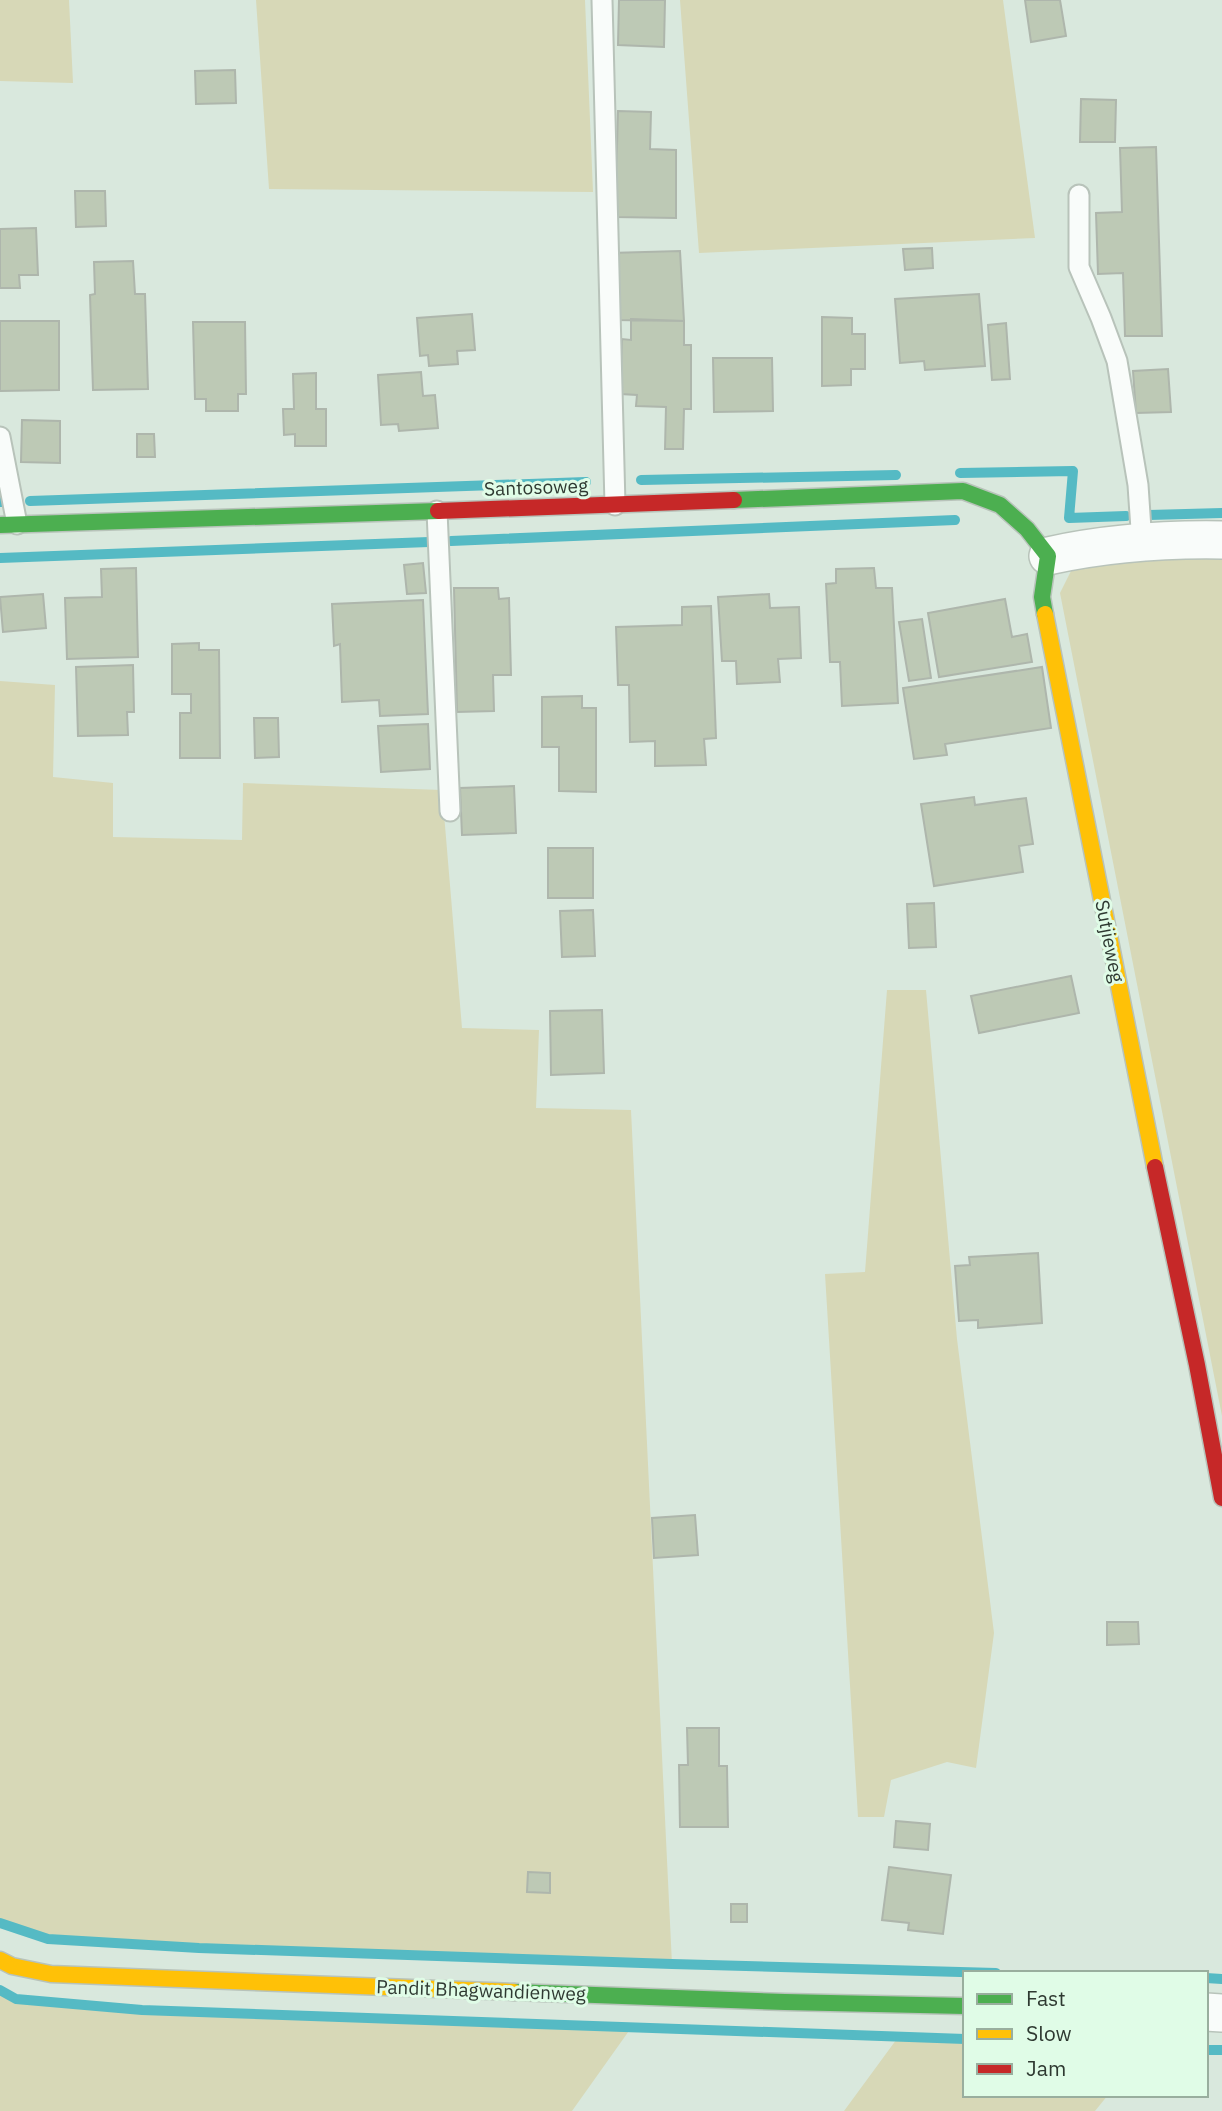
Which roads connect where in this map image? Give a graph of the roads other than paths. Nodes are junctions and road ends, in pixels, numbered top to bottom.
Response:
1 (602, 0) edge
2 (1079, 195) dead end
3 (0, 437) edge
4 (615, 505) junction
5 (437, 511) junction
6 (9, 524) edge
7 (1222, 540) edge
8 (1142, 544) junction
9 (1048, 556) junction
10 (450, 811) dead end
11 (1222, 1498) edge
12 (0, 1961) edge
13 (963, 2006) edge

1 - 4 lane
2 - 8 lane
3 - 6 lane
4 - 5 street, Santosoweg
4 - 9 street, Santosoweg
5 - 6 street, Santosoweg
5 - 10 lane
7 - 8 street
8 - 9 street
9 - 11 street, Sutjieweg
12 - 13 street, Pandit Bhagwandienweg

